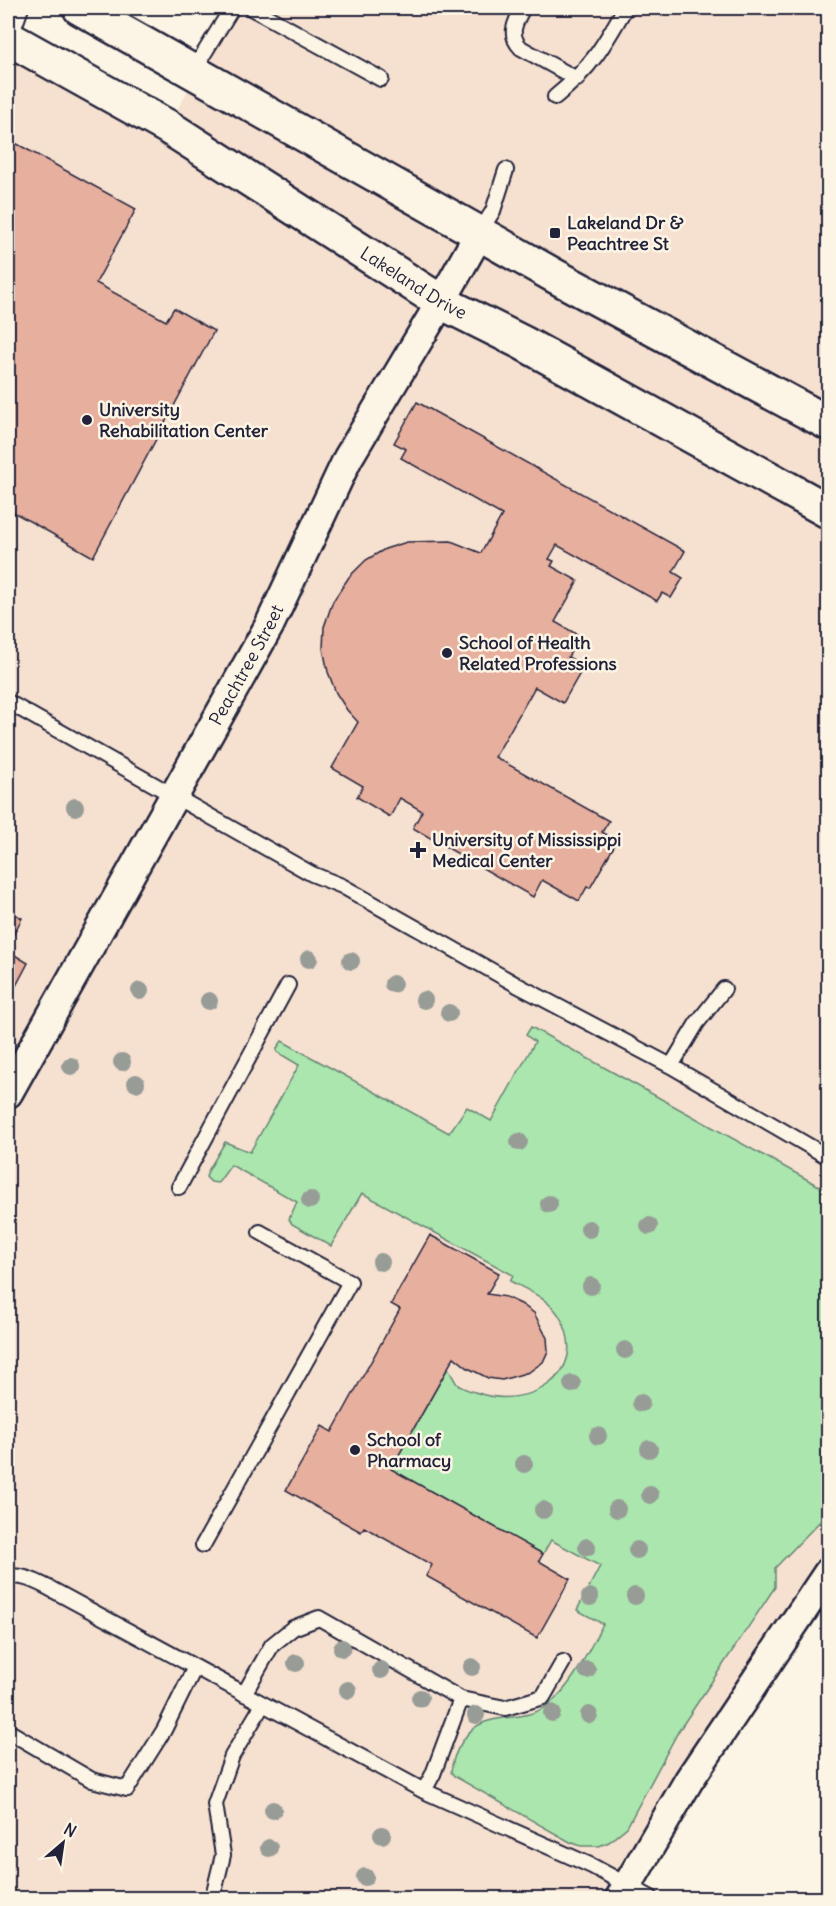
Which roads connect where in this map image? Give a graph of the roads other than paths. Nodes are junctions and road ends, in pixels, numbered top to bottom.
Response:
1 (21, 8) edge
2 (80, 8) edge
3 (232, 8) edge
4 (251, 8) edge
5 (523, 8) edge
6 (625, 8) edge
7 (9, 39) edge
8 (194, 71) junction
9 (381, 79) dead end
10 (577, 79) junction
11 (555, 97) dead end
12 (506, 170) dead end
13 (479, 234) junction
14 (441, 302) junction
15 (827, 420) edge
16 (828, 511) edge
17 (8, 702) edge
18 (175, 796) junction
19 (288, 985) dead end
20 (724, 989) dead end
21 (671, 1066) junction
22 (8, 1093) edge
23 (828, 1157) edge
24 (179, 1187) dead end
25 (260, 1232) dead end
26 (203, 1545) dead end
27 (828, 1573) edge
28 (8, 1576) edge
29 (563, 1662) dead end
30 (195, 1667) junction
31 (244, 1694) junction
32 (461, 1699) junction
33 (263, 1704) junction
34 (8, 1731) edge
35 (424, 1791) junction
36 (633, 1894) edge
37 (213, 1896) dead end

1 - 7 lane
2 - 8 main road
3 - 8 lane
4 - 9 lane
5 - 10 lane
6 - 10 lane
7 - 14 main road, Lakeland Drive
8 - 13 main road
10 - 11 lane
12 - 13 lane
13 - 14 street, Peachtree Street
13 - 15 main road
14 - 16 main road, Lakeland Drive
14 - 18 street, Peachtree Street
17 - 18 lane
18 - 21 lane
18 - 22 street, Peachtree Street
19 - 24 lane
20 - 21 lane
21 - 23 lane
25 - 26 lane
27 - 36 street
28 - 30 lane
29 - 32 lane
30 - 31 lane
30 - 34 lane
31 - 32 lane
31 - 33 lane
32 - 35 lane
33 - 35 lane
33 - 37 lane
35 - 36 lane

